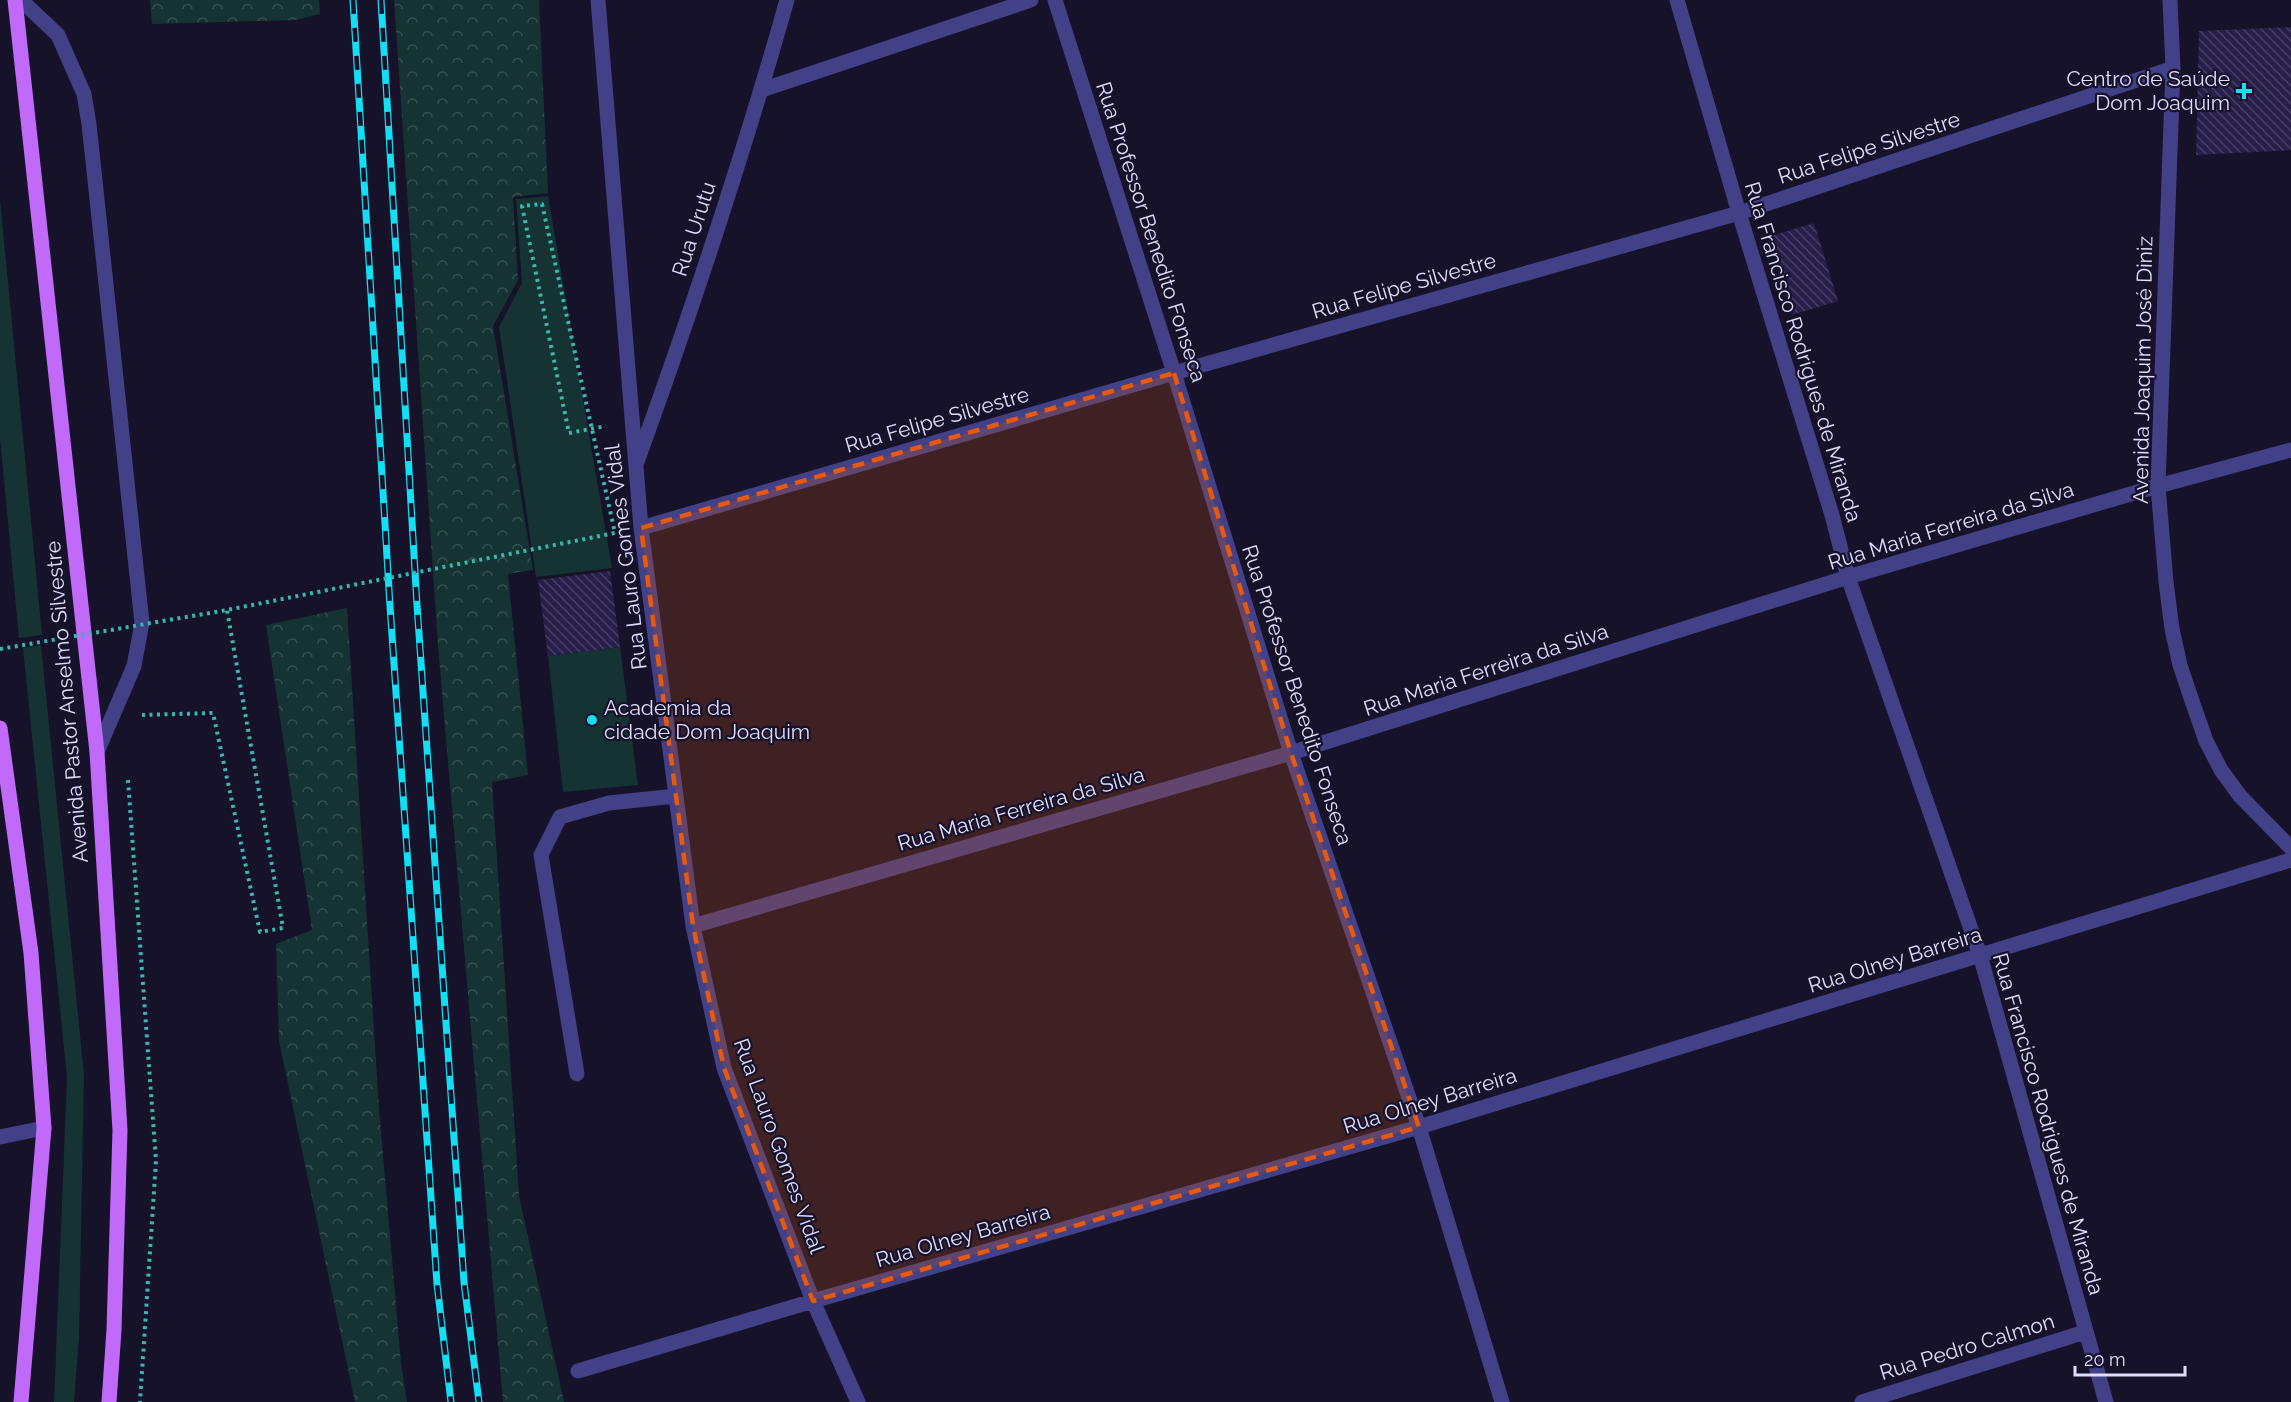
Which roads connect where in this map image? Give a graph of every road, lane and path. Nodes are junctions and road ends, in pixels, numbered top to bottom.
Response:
1 (15, 0) edge
2 (21, 0) edge
3 (598, 0) edge
4 (787, 0) edge
5 (1031, 0) edge
6 (1055, 0) edge
7 (1677, 0) edge
8 (2170, 0) edge
9 (2173, 68) junction
10 (762, 90) junction
11 (1739, 213) junction
12 (1174, 373) junction
13 (631, 422) junction
14 (2291, 450) edge
15 (635, 469) junction
16 (2158, 486) junction
17 (641, 528) junction
18 (1848, 577) junction
19 (227, 610) junction
20 (0, 649) edge
21 (139, 715) dead end
22 (0, 728) edge
23 (97, 752) junction
24 (1291, 753) junction
25 (676, 796) junction
26 (2291, 848) edge
27 (2291, 860) edge
28 (693, 926) junction
29 (1980, 956) junction
30 (577, 1074) dead end
31 (1419, 1127) junction
32 (45, 1128) junction
33 (0, 1137) edge
34 (813, 1300) junction
35 (2085, 1332) junction
36 (578, 1371) dead end
37 (21, 1402) edge
38 (109, 1402) edge
39 (858, 1402) edge
40 (1502, 1402) edge
41 (1862, 1402) edge
42 (2106, 1402) edge

1 - 23 main road, Avenida Pastor Anselmo Silvestre
2 - 23 street
3 - 13 street, Rua Lauro Gomes Vidal
4 - 10 street, Rua Urutu
5 - 10 street
6 - 12 street, Rua Professor Benedito Fonseca
7 - 11 street, Rua Francisco Rodrigues de Miranda
8 - 9 street, Avenida Joaquim José Diniz
9 - 11 street, Rua Felipe Silvestre
9 - 16 street, Avenida Joaquim José Diniz
10 - 15 street, Rua Urutu
11 - 12 street, Rua Felipe Silvestre
11 - 18 street, Rua Francisco Rodrigues de Miranda
12 - 17 street, Rua Felipe Silvestre
12 - 24 street, Rua Professor Benedito Fonseca
13 - 15 street, Rua Lauro Gomes Vidal
13 - 19 path, bridge
14 - 16 street, Rua Maria Ferreira da Silva
15 - 17 street, Rua Lauro Gomes Vidal
16 - 18 street, Rua Maria Ferreira da Silva
16 - 26 street, Avenida Joaquim José Diniz
17 - 25 street, Rua Lauro Gomes Vidal
18 - 24 street, Rua Maria Ferreira da Silva
18 - 29 street, Rua Francisco Rodrigues de Miranda
19 - 20 path, bridge
19 - 21 path
22 - 32 main road
23 - 38 main road, Avenida Pastor Anselmo Silvestre
24 - 28 street, Rua Maria Ferreira da Silva
24 - 31 street, Rua Professor Benedito Fonseca
25 - 28 street, Rua Lauro Gomes Vidal
25 - 30 street
27 - 29 street, Rua Olney Barreira
28 - 34 street, Rua Lauro Gomes Vidal
29 - 31 street, Rua Olney Barreira
29 - 35 street, Rua Francisco Rodrigues de Miranda
31 - 34 street, Rua Olney Barreira
31 - 40 street, Rua Professor Benedito Fonseca
32 - 33 street
32 - 37 main road
34 - 36 street, Rua Olney Barreira
34 - 39 street, Rua Lauro Gomes Vidal
35 - 41 street, Rua Pedro Calmon
35 - 42 street, Rua Francisco Rodrigues de Miranda

